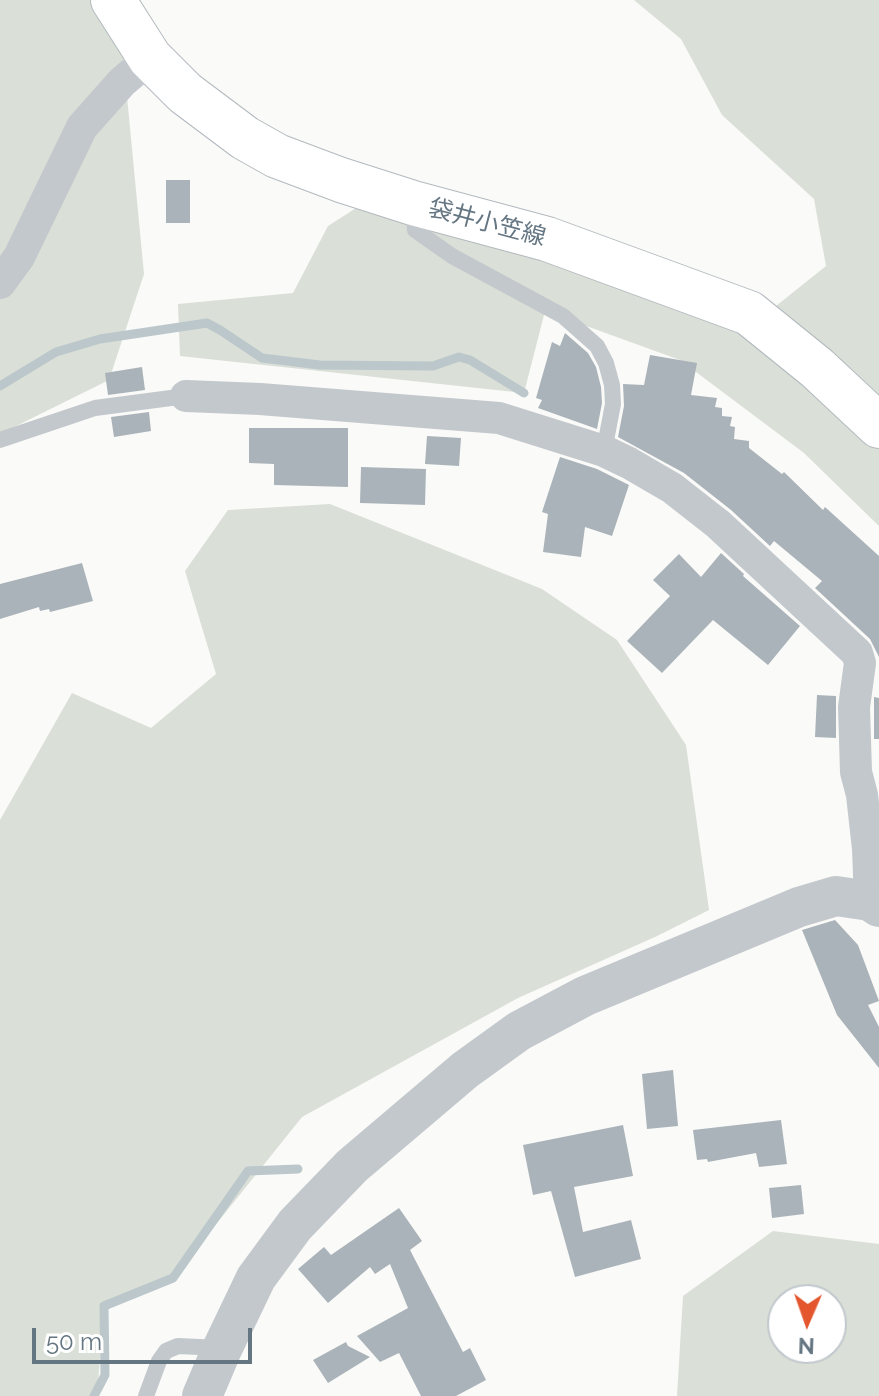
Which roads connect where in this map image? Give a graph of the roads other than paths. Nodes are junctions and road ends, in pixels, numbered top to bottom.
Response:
1 (113, 0) edge
2 (150, 58) junction
3 (413, 203) junction
4 (0, 283) edge
5 (186, 396) joint
6 (879, 426) edge
7 (0, 440) edge
8 (604, 451) junction
9 (870, 795) edge
10 (875, 904) edge
11 (222, 1349) junction
12 (146, 1396) edge
13 (202, 1396) edge

1 - 2 main road, 袋井小笠線
2 - 3 main road, 袋井小笠線
2 - 4 street
3 - 6 main road, 袋井小笠線
3 - 8 lane
5 - 7 lane
5 - 8 street
8 - 9 street
9 - 10 street
10 - 11 street
11 - 12 lane
11 - 13 street

